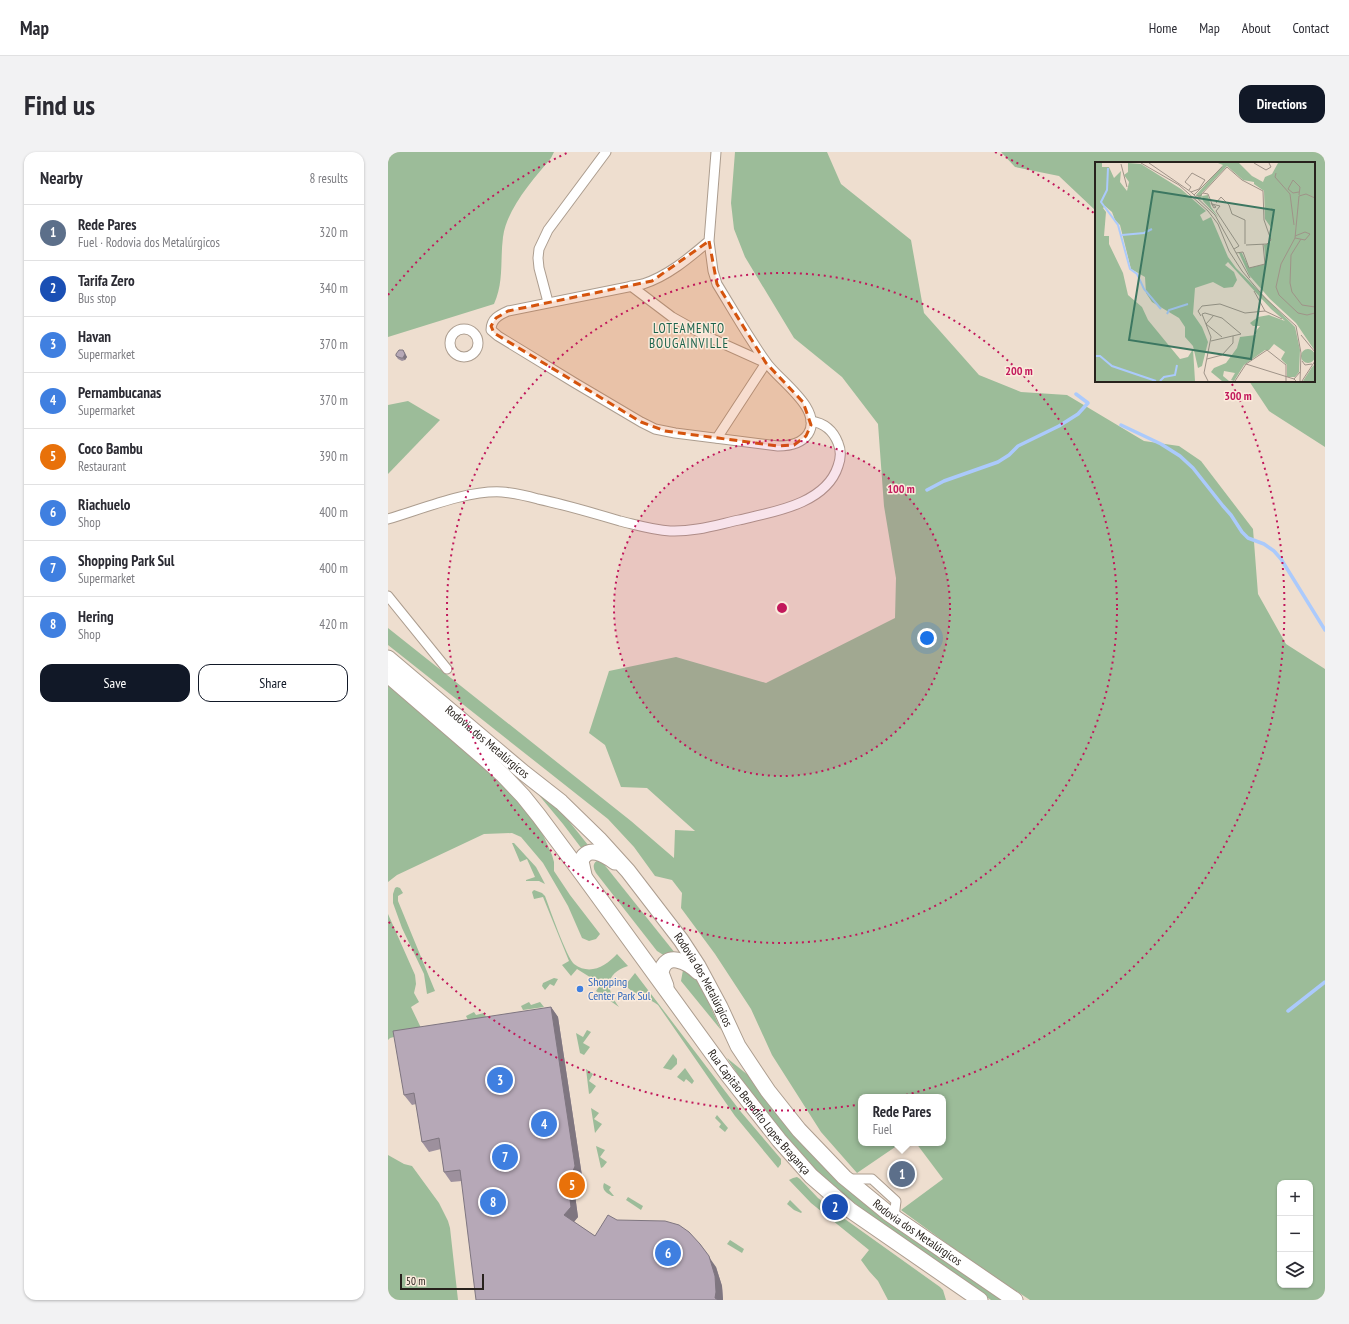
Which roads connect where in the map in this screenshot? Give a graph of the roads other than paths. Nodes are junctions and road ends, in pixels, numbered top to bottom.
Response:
1 (606, 152) edge
2 (716, 152) edge
3 (709, 242) junction
4 (631, 286) junction
5 (548, 302) junction
6 (491, 330) junction
7 (477, 338) dead end
8 (766, 363) junction
9 (811, 421) junction
10 (717, 438) junction
11 (388, 519) edge
12 (388, 596) edge
13 (388, 658) edge
14 (447, 669) dead end
15 (388, 675) edge
16 (628, 871) junction
17 (585, 878) junction
18 (706, 980) junction
19 (669, 992) junction
20 (980, 1300) edge
21 (1015, 1300) edge

1 - 5 street
2 - 3 street
3 - 4 street
3 - 8 street
4 - 5 street
4 - 8 street
5 - 6 street
6 - 7 street
6 - 10 street
8 - 9 street
8 - 10 street
9 - 10 street
9 - 11 street
12 - 14 street
13 - 16 main road, Rodovia dos Metalúrgicos
15 - 17 main road, Rodovia dos Metalúrgicos
16 - 17 main road
16 - 18 main road, Rodovia dos Metalúrgicos
17 - 19 main road, Rua Capitão Benedito Lopes Bragança
18 - 19 main road
18 - 21 main road, Rodovia dos Metalúrgicos
19 - 20 main road, Rua Capitão Benedito Lopes Bragança

